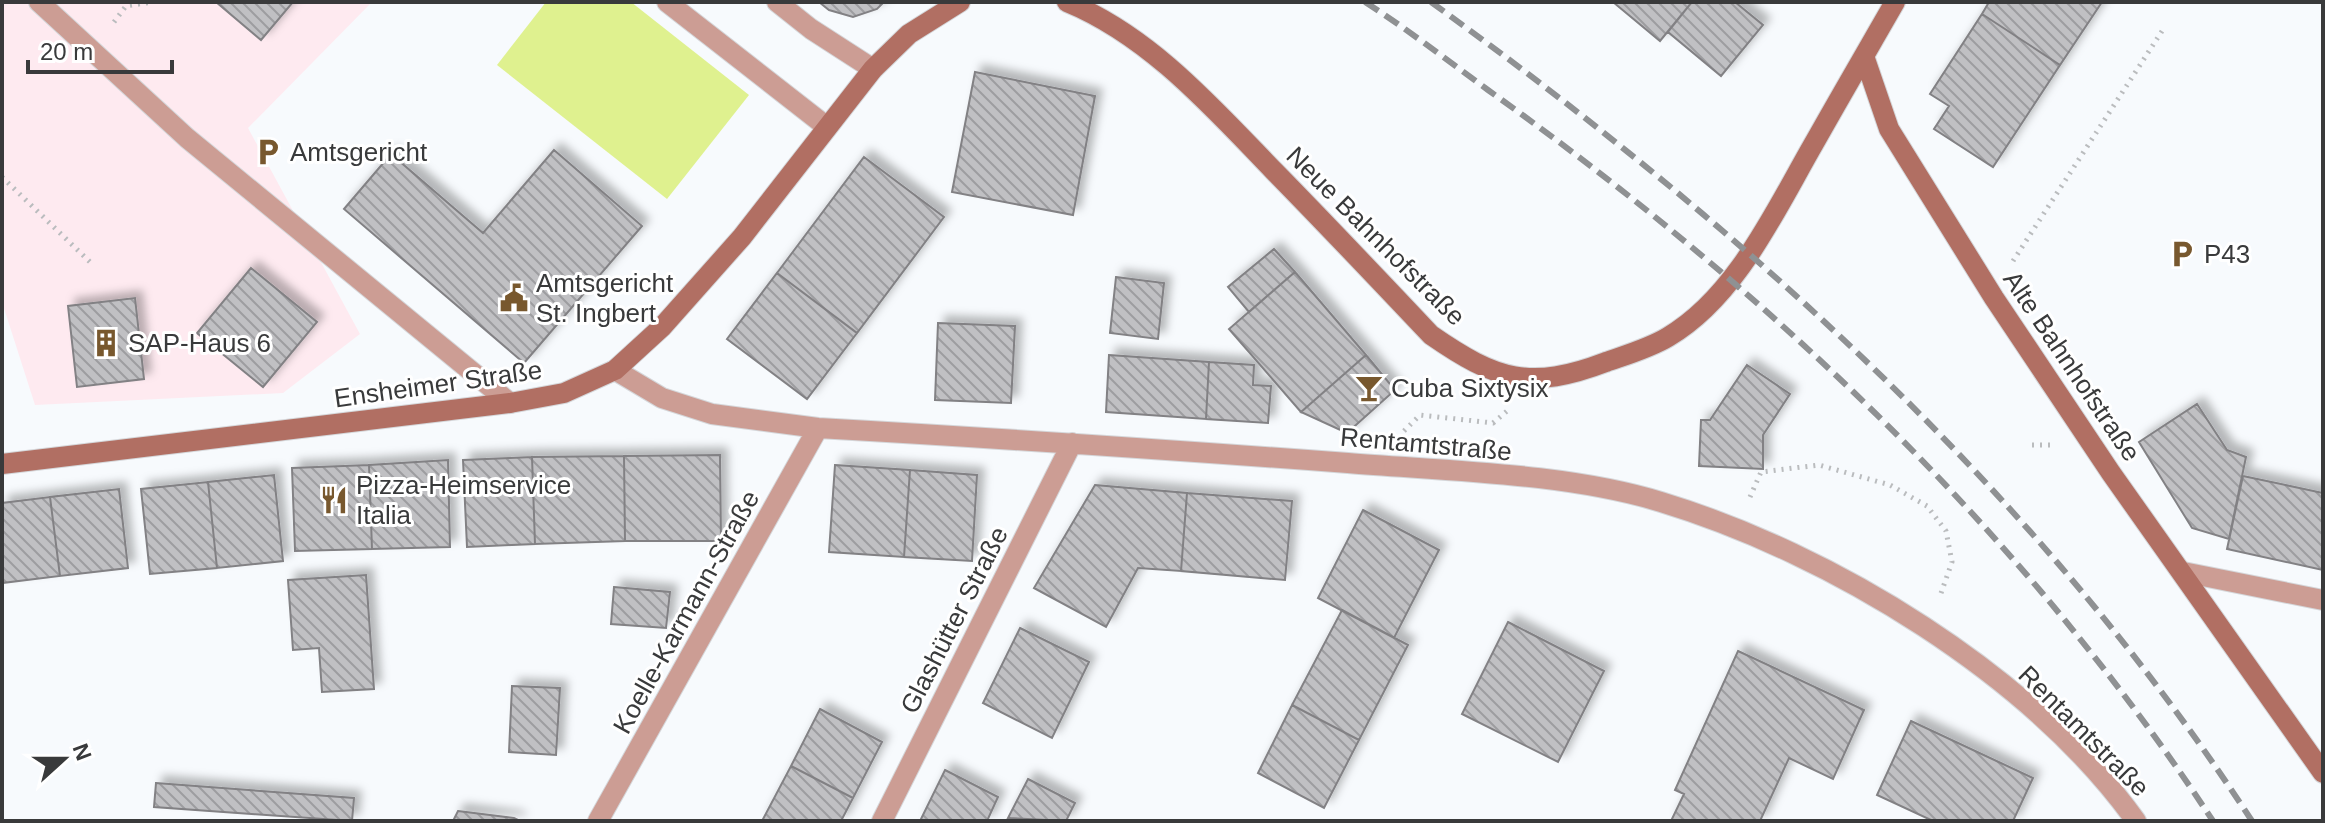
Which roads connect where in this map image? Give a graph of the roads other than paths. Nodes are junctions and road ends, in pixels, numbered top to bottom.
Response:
1 (39, 2) edge
2 (667, 2) edge
3 (777, 2) edge
4 (957, 2) edge
5 (1067, 2) edge
6 (1895, 2) edge
7 (1864, 56) junction
8 (873, 69) junction
9 (827, 127) junction
10 (615, 370) junction
11 (510, 403) junction
12 (818, 428) junction
13 (1072, 443) junction
14 (2, 464) edge
15 (2183, 572) junction
16 (2323, 600) edge
17 (2323, 773) edge
18 (598, 821) edge
19 (882, 821) edge
20 (2136, 821) edge

1 - 11 street
2 - 9 street
3 - 8 street
4 - 8 main road, Ensheimer Straße
5 - 7 main road, Neue Bahnhofstraße
6 - 7 main road, Neue Bahnhofstraße
7 - 15 main road, Alte Bahnhofstraße
8 - 9 main road, Ensheimer Straße
9 - 10 main road, Ensheimer Straße
10 - 11 main road, Ensheimer Straße
10 - 12 street, Rentamtstraße
11 - 14 main road, Ensheimer Straße
12 - 13 street, Rentamtstraße
12 - 18 street, Koelle-Karmann-Straße
13 - 19 street, Glashütter Straße
13 - 20 street, Rentamtstraße
15 - 16 street
15 - 17 main road, Alte Bahnhofstraße

